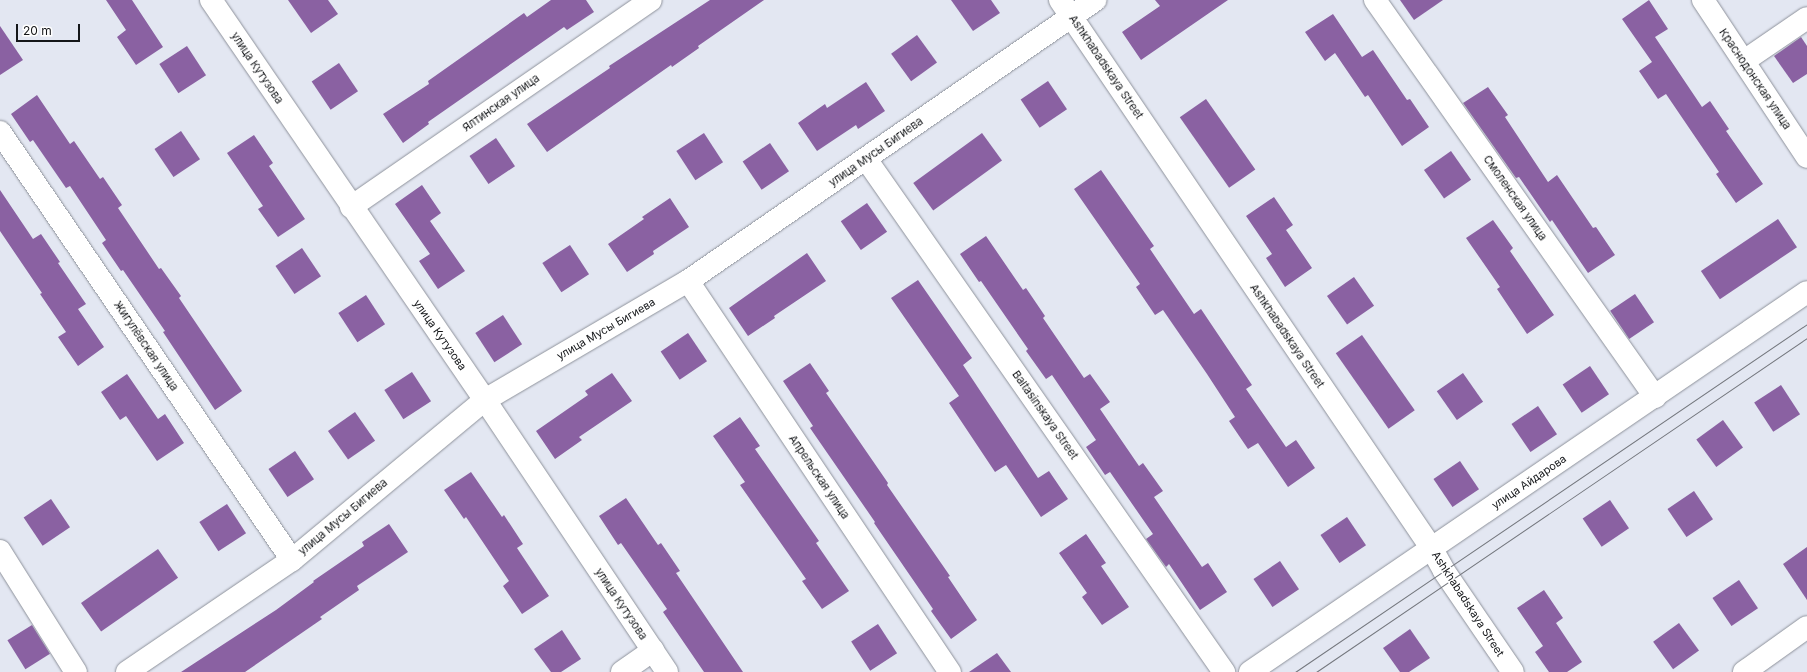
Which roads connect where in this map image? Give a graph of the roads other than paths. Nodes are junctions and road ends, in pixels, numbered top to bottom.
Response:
1 (651, 0) edge
2 (1095, 0) edge
3 (1375, 0) edge
4 (1703, 0) edge
5 (217, 2) edge
6 (1066, 8) edge
7 (1807, 18) edge
8 (1744, 61) junction
9 (0, 132) edge
10 (1807, 157) edge
11 (866, 159) junction
12 (351, 206) junction
13 (688, 282) junction
14 (1807, 292) edge
15 (1655, 397) junction
16 (485, 400) junction
17 (1432, 549) junction
18 (0, 551) edge
19 (292, 560) junction
20 (1807, 627) edge
21 (653, 650) junction
22 (76, 672) edge
23 (127, 672) edge
24 (622, 672) edge
25 (667, 672) edge
26 (950, 672) edge
27 (1224, 672) edge
28 (1250, 672) edge
29 (1513, 672) edge
30 (1744, 672) edge

1 - 12 street, Ялтинская улица
2 - 6 street, улица Мусы Бигиева
3 - 15 street, Смоленская улица
4 - 8 street, Краснодонская улица
5 - 12 street, улица Кутузова
6 - 11 street, улица Мусы Бигиева
6 - 17 street, Ashkhabadskaya Street
7 - 8 street
8 - 10 street, Краснодонская улица
9 - 19 street, Жигулёвская улица
11 - 13 street, улица Мусы Бигиева
11 - 27 street, Baltasinskaya Street
12 - 16 street, улица Кутузова
13 - 16 street, улица Мусы Бигиева
13 - 26 street, Апрельская улица
14 - 15 street, улица Айдарова
15 - 17 street, улица Айдарова
16 - 19 street, улица Мусы Бигиева
16 - 21 street, улица Кутузова
17 - 28 street, улица Айдарова
17 - 29 street, Ashkhabadskaya Street
18 - 22 street
19 - 23 street, улица Мусы Бигиева
20 - 30 street
21 - 24 street
21 - 25 street, улица Кутузова

